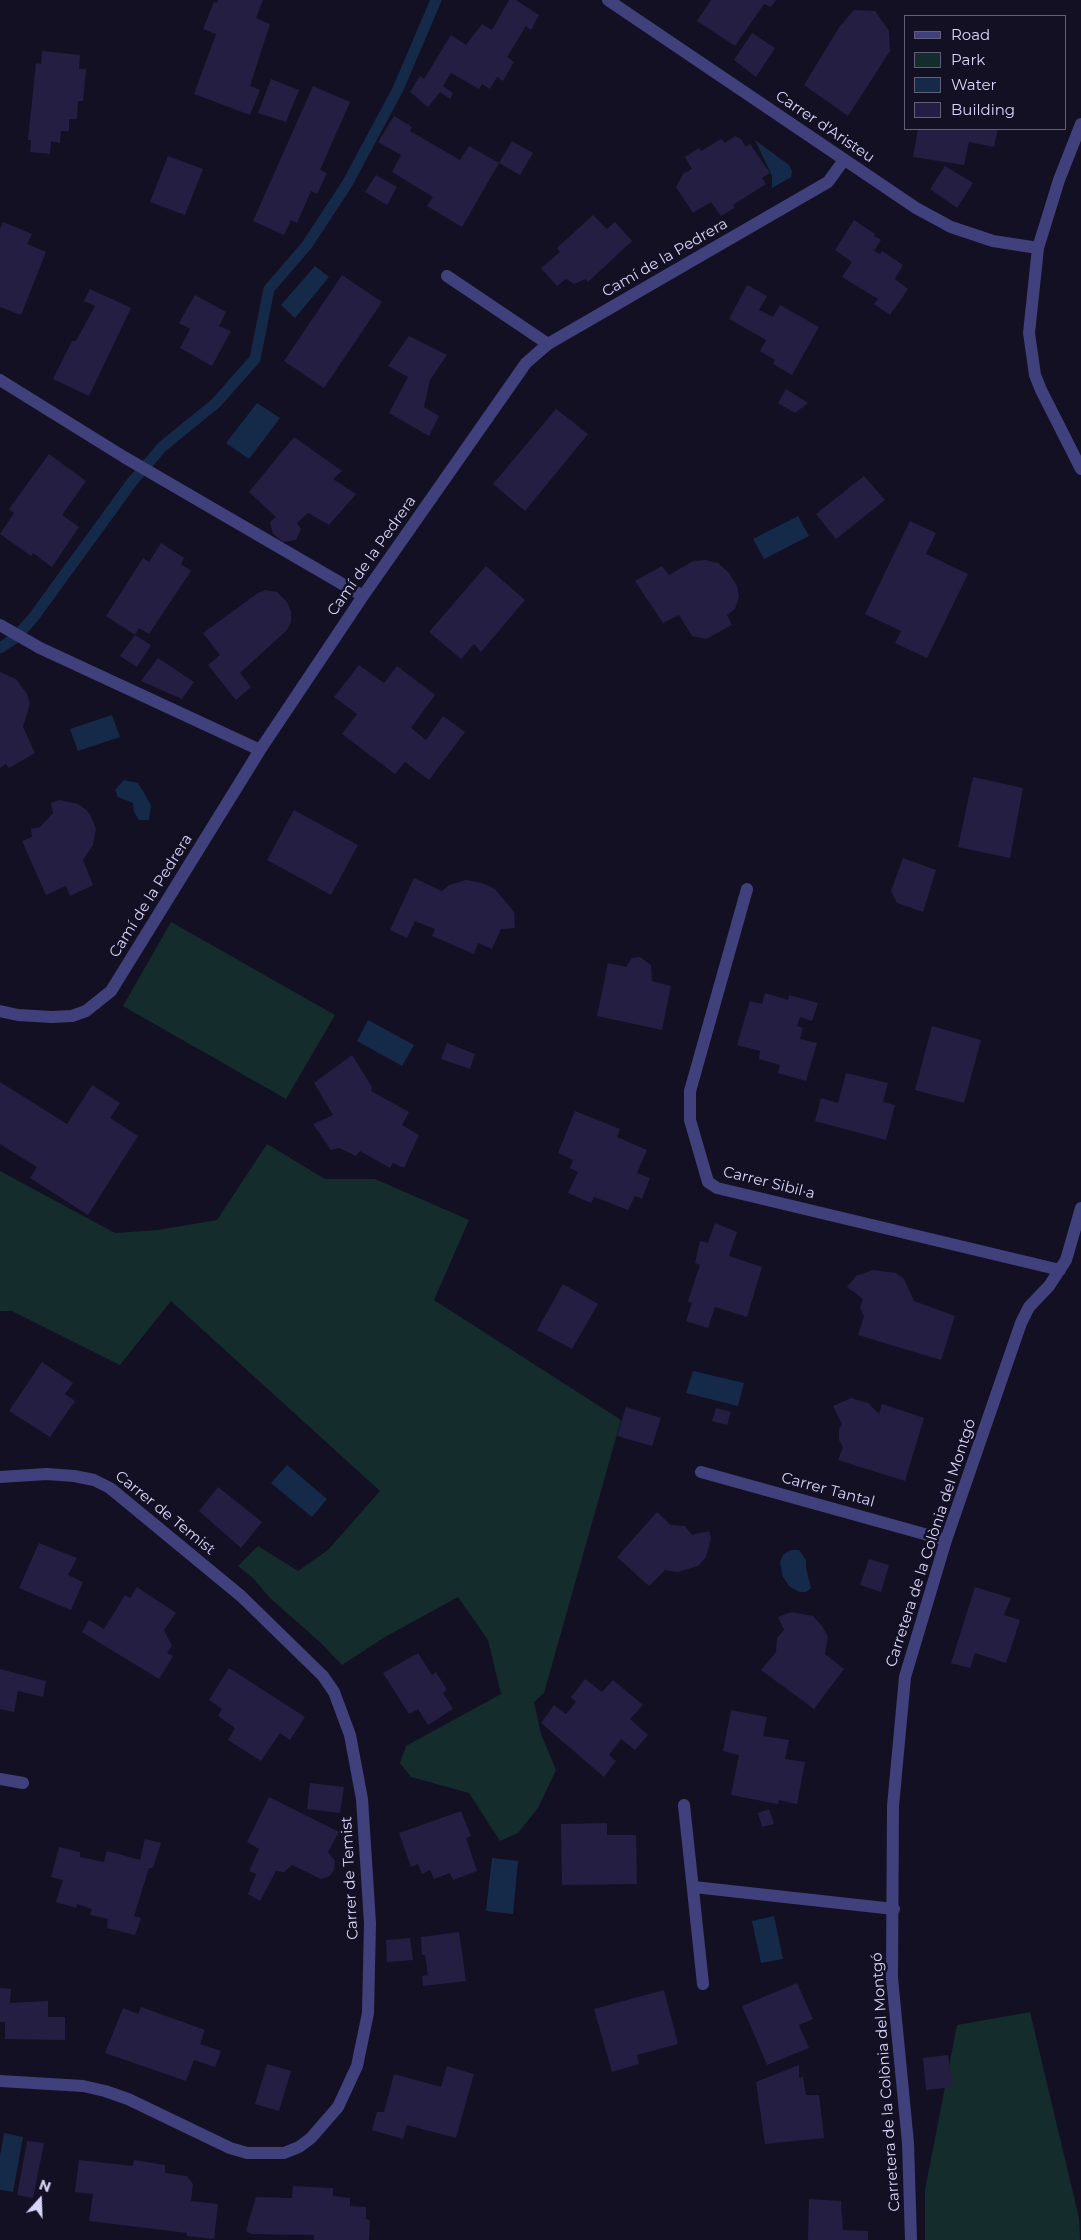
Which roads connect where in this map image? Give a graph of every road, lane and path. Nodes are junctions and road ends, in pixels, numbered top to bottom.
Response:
1 (608, 0) edge
2 (1081, 124) edge
3 (844, 160) junction
4 (1038, 248) junction
5 (446, 276) dead end
6 (548, 344) junction
7 (0, 380) edge
8 (1081, 469) edge
9 (362, 596) junction
10 (0, 625) edge
11 (260, 750) junction
12 (748, 889) dead end
13 (0, 1011) edge
14 (1081, 1208) edge
15 (1060, 1270) junction
16 (700, 1472) dead end
17 (0, 1477) edge
18 (946, 1540) junction
19 (0, 1779) edge
20 (23, 1784) dead end
21 (684, 1805) dead end
22 (694, 1887) junction
23 (894, 1909) junction
24 (703, 1984) dead end
25 (0, 2082) edge
26 (911, 2240) edge

1 - 3 street, Carrer d'Aristeu
2 - 4 street
3 - 4 street, Carrer d'Aristeu
3 - 6 street, Camí de la Pedrera
4 - 8 street
5 - 6 street
6 - 9 street, Camí de la Pedrera
7 - 9 street
9 - 11 street, Camí de la Pedrera
10 - 11 street
11 - 13 street, Camí de la Pedrera
12 - 15 street, Carrer Sibil·a
14 - 15 street, Carretera de la Colònia del Montgó
15 - 18 street, Carretera de la Colònia del Montgó
16 - 18 street, Carrer Tantal
17 - 25 street, Carrer de Temist
18 - 23 street, Carretera de la Colònia del Montgó
19 - 20 street
21 - 22 street
22 - 23 street
22 - 24 street
23 - 26 street, Carretera de la Colònia del Montgó

